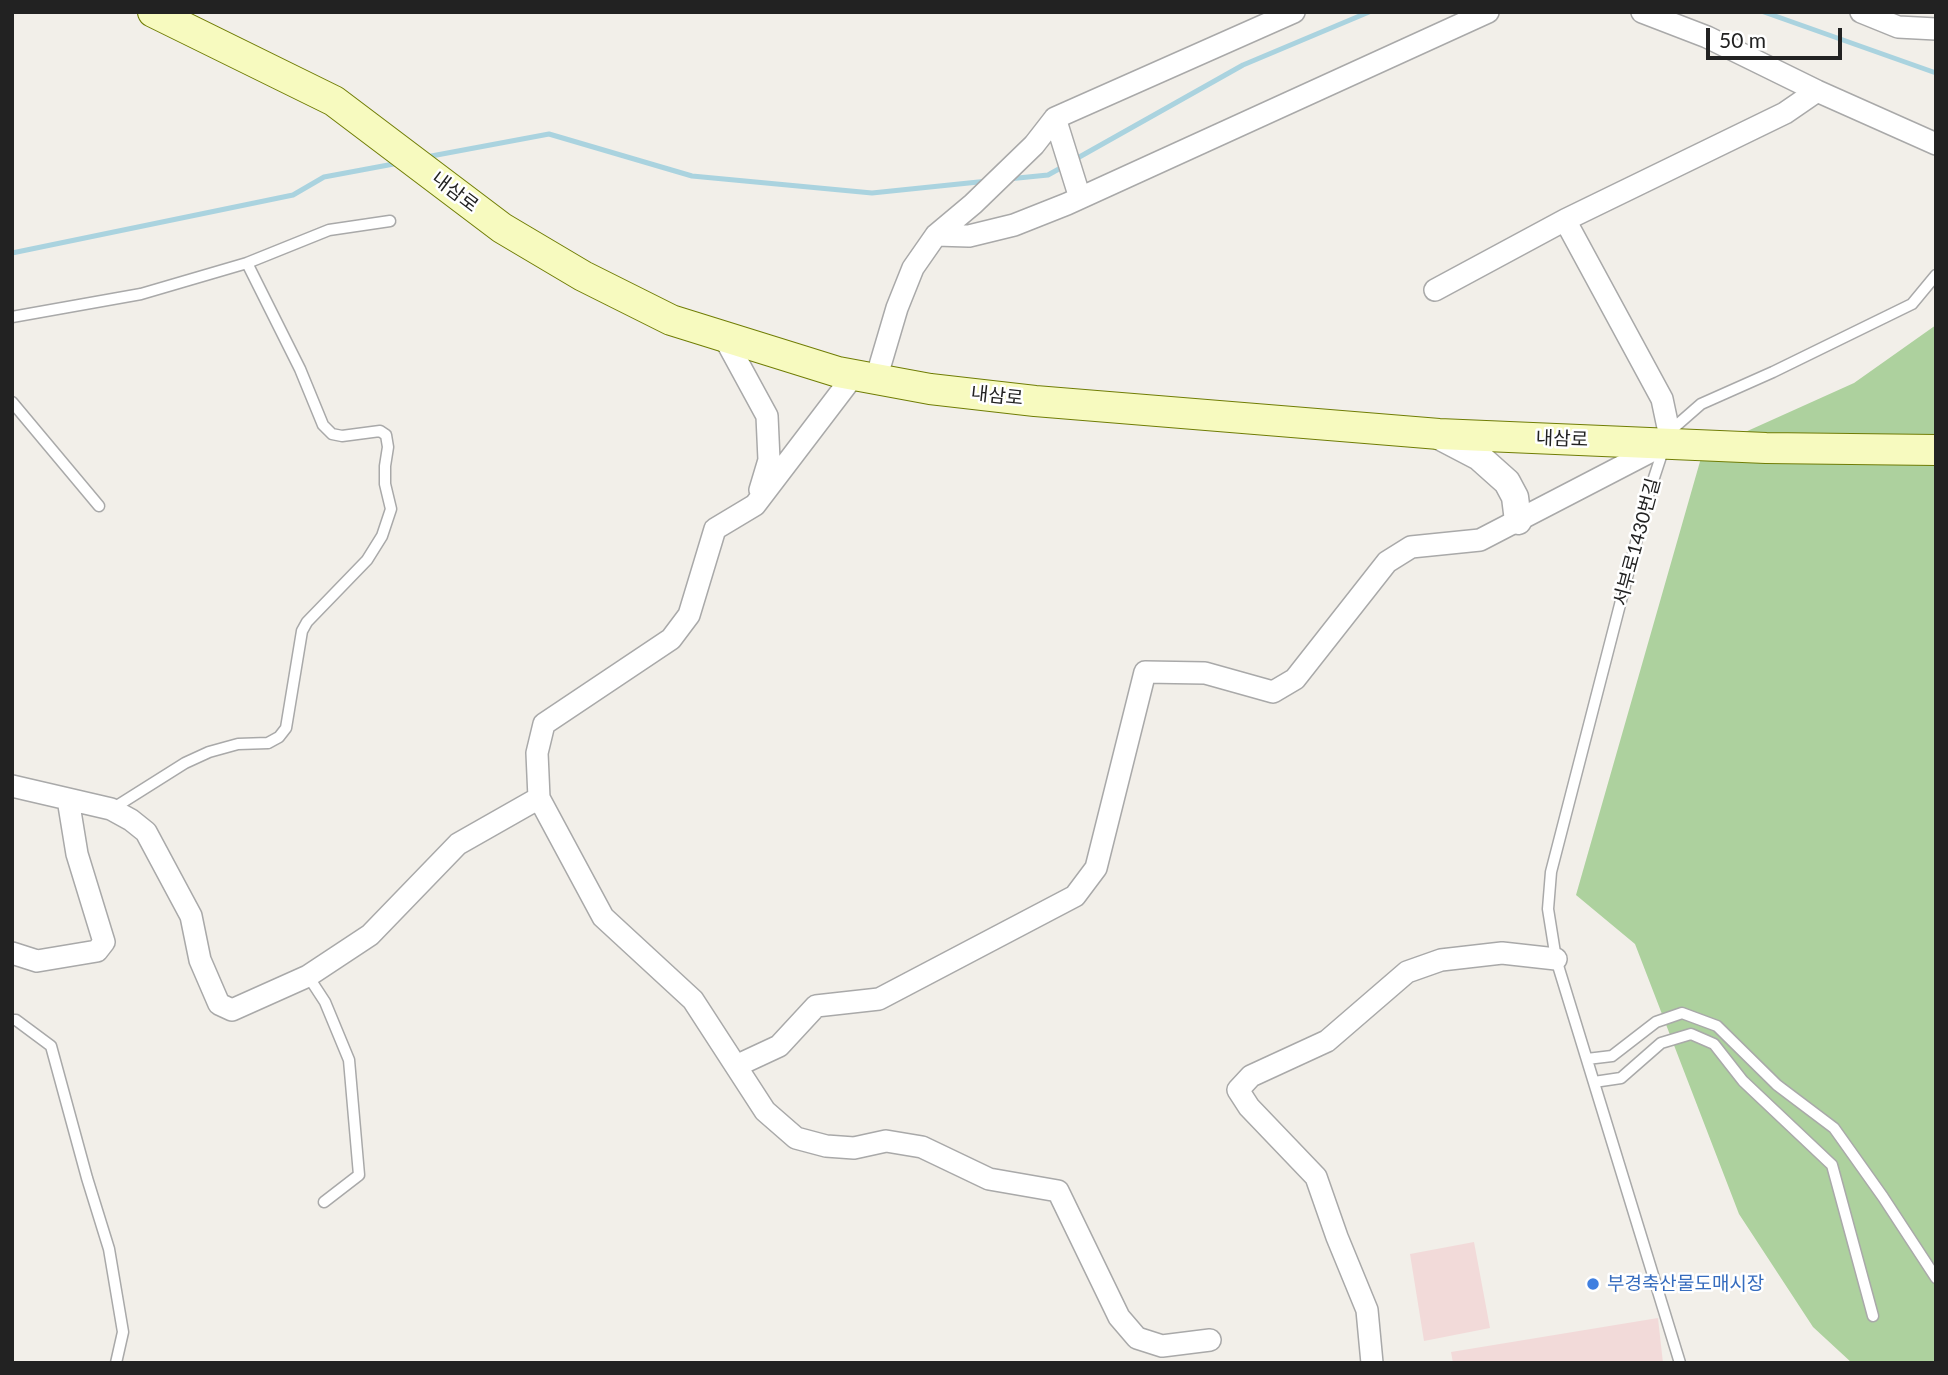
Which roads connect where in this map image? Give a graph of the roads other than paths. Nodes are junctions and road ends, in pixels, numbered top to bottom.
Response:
1 (153, 12) edge
2 (1488, 12) edge
3 (1642, 12) edge
4 (1861, 12) edge
5 (1284, 15) edge
6 (1936, 29) edge
7 (1817, 91) junction
8 (1057, 124) junction
9 (1936, 144) edge
10 (1080, 198) junction
11 (1565, 220) junction
12 (390, 221) dead end
13 (936, 235) junction
14 (247, 264) junction
15 (1936, 275) edge
16 (1435, 290) dead end
17 (12, 317) edge
18 (724, 337) junction
19 (865, 377) junction
20 (12, 402) edge
21 (1435, 434) junction
22 (1667, 438) junction
23 (1936, 450) edge
24 (755, 505) junction
25 (99, 506) dead end
26 (1518, 521) junction
27 (12, 786) edge
28 (539, 798) junction
29 (68, 799) junction
30 (111, 809) junction
31 (12, 953) edge
32 (1556, 959) junction
33 (308, 976) junction
34 (12, 1020) edge
35 (1587, 1059) junction
36 (736, 1066) junction
37 (1594, 1082) junction
38 (324, 1202) dead end
39 (1936, 1278) edge
40 (1873, 1316) dead end
41 (1210, 1340) dead end
42 (116, 1363) edge
43 (1372, 1363) edge
44 (1680, 1363) edge

1 - 18 main road, 내삼로
2 - 10 street
3 - 7 street
4 - 6 street
5 - 8 street
7 - 9 street
7 - 11 street
8 - 10 street
8 - 13 street
10 - 13 street
11 - 16 street
11 - 22 street
12 - 14 lane
13 - 19 street
14 - 17 lane
14 - 30 lane
15 - 22 lane
18 - 19 main road, 내삼로
18 - 24 street
19 - 21 main road, 내삼로
19 - 24 street
20 - 25 lane
21 - 22 main road, 내삼로
21 - 26 street
22 - 23 main road, 내삼로
22 - 26 street
22 - 32 lane, 서부로1430번길
24 - 28 street
26 - 36 street
27 - 29 street
28 - 33 street
28 - 36 street
29 - 30 street
29 - 31 street
30 - 33 street
32 - 35 lane, 서부로1430번길
32 - 43 street
33 - 38 lane
34 - 42 lane
35 - 37 lane, 서부로1430번길
35 - 39 lane
36 - 41 street
37 - 40 lane
37 - 44 lane, 서부로1430번길

